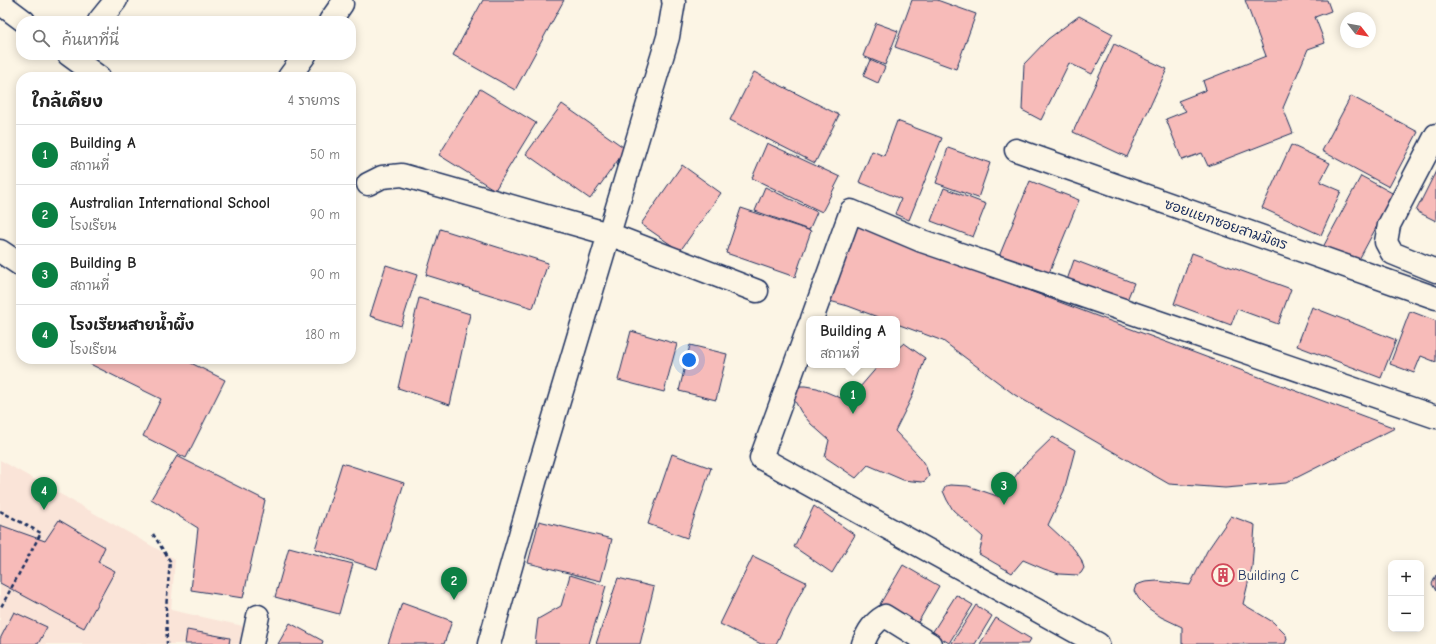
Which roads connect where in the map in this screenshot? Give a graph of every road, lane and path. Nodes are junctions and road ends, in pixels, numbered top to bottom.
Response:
1 (116, 0) edge
2 (673, 0) edge
3 (0, 4) edge
4 (17, 16) edge
5 (103, 16) edge
6 (77, 60) edge
7 (301, 60) edge
8 (92, 72) edge
9 (293, 72) edge
10 (1436, 136) edge
11 (1016, 150) dead end
12 (368, 184) dead end
13 (609, 234) junction
14 (0, 251) edge
15 (16, 262) edge
16 (1436, 271) edge
17 (757, 291) dead end
18 (1436, 298) edge
19 (813, 316) edge
20 (806, 334) edge
21 (1436, 417) edge
22 (0, 511) edge
23 (153, 534) dead end
24 (0, 609) edge
25 (258, 616) dead end
26 (167, 644) edge
27 (252, 644) edge
28 (489, 644) edge
29 (862, 644) edge
30 (930, 644) edge
31 (1098, 644) edge

1 - 5 street
2 - 13 street
3 - 4 street
6 - 8 street
7 - 9 street
10 - 16 street
11 - 18 street, ซอยแยกซอยสามมิตร
12 - 13 street
13 - 17 street
13 - 28 street
14 - 15 street
19 - 21 street
20 - 31 street
22 - 24 path
23 - 26 path
25 - 27 street
29 - 30 street

